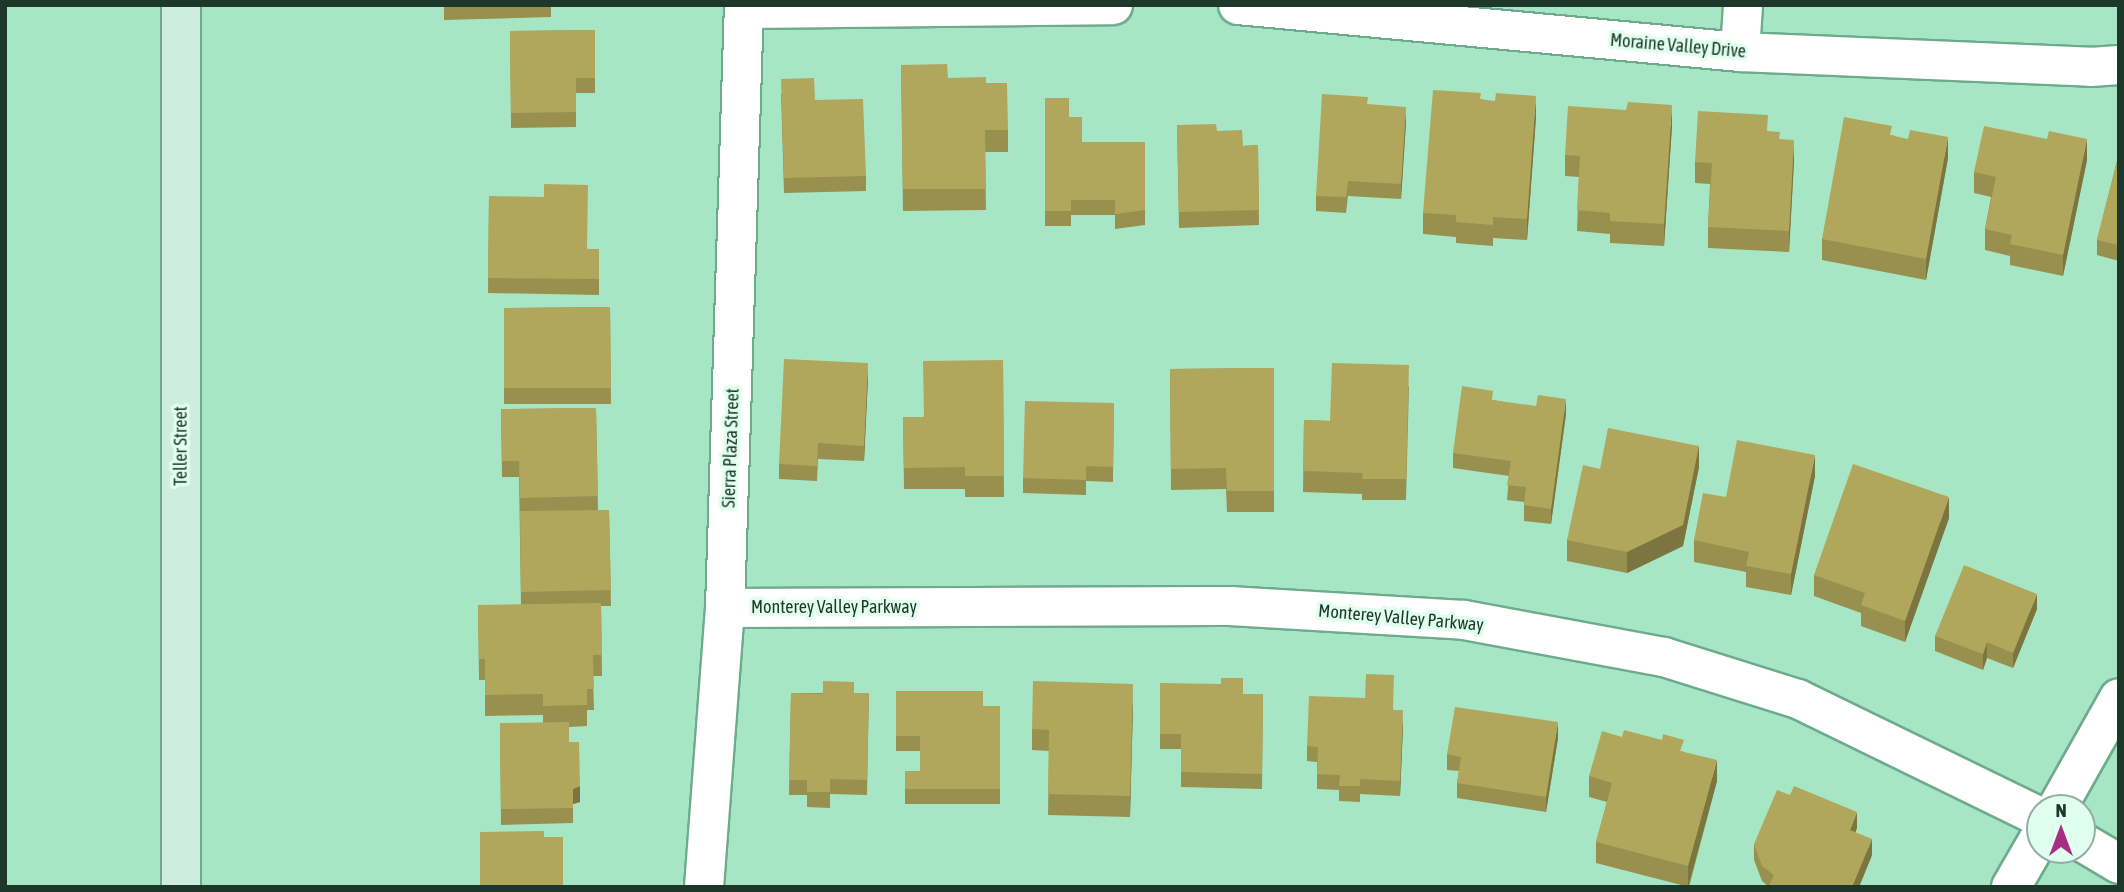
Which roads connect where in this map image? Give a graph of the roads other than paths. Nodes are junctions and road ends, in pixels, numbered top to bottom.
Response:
1 (181, 5) edge
2 (1113, 5) edge
3 (1238, 5) edge
4 (1743, 5) edge
5 (745, 7) edge
6 (1740, 52) junction
7 (2119, 65) edge
8 (725, 608) junction
9 (2119, 698) edge
10 (2065, 794) edge
11 (2026, 810) edge
12 (2096, 850) edge
13 (2026, 861) edge
14 (2119, 864) edge
15 (181, 887) edge
16 (704, 887) edge
17 (2011, 887) edge

1 - 15 street, Teller Street
2 - 5 street
3 - 6 street, Moraine Valley Drive
4 - 6 street
5 - 8 street, Sierra Plaza Street
6 - 7 street, Moraine Valley Drive
8 - 11 street, Monterey Valley Parkway
8 - 16 street, Sierra Plaza Street
9 - 10 street
12 - 14 street
13 - 17 street

